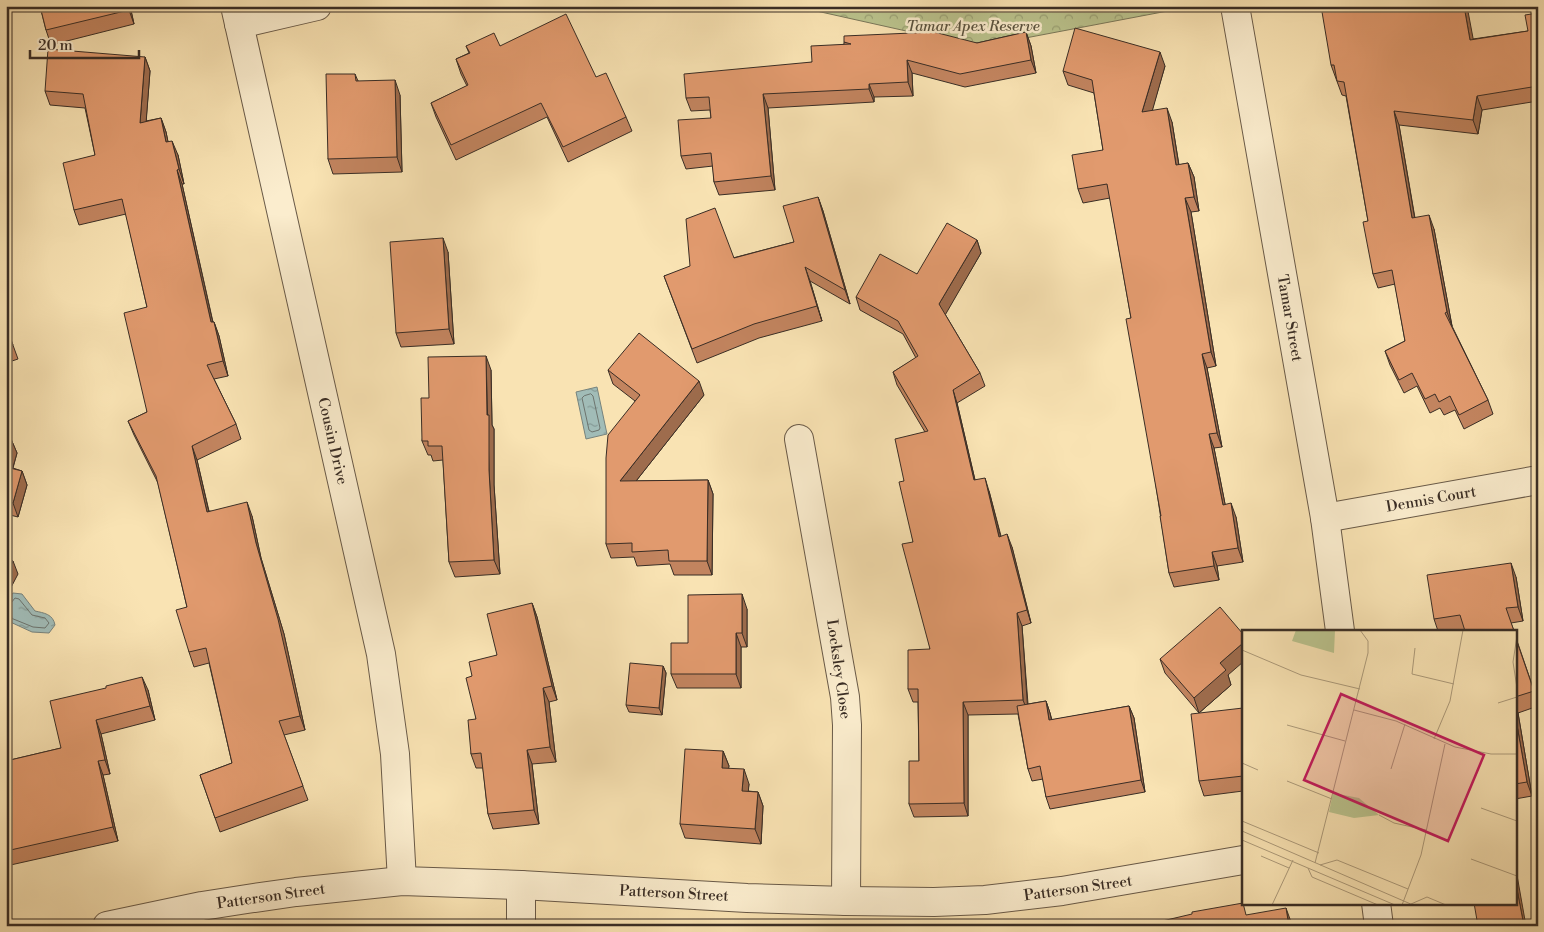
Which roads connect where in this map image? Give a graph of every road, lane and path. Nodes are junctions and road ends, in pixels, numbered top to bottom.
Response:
1 (317, 6) edge
2 (1235, 6) edge
3 (237, 15) edge
4 (799, 439) dead end
5 (1538, 480) edge
6 (1325, 518) junction
7 (1340, 630) edge
8 (1242, 860) edge
9 (402, 881) junction
10 (521, 885) junction
11 (846, 902) junction
12 (1376, 904) edge
13 (106, 926) edge
14 (521, 926) edge
15 (1379, 926) edge

1 - 3 street
2 - 6 street, Tamar Street
3 - 9 street, Cousin Drive
4 - 11 street, Locksley Close
5 - 6 street, Dennis Court
6 - 7 street, Tamar Street
8 - 11 street, Patterson Street
9 - 10 street, Patterson Street
9 - 13 street, Patterson Street
10 - 11 street, Patterson Street
10 - 14 street
12 - 15 street

